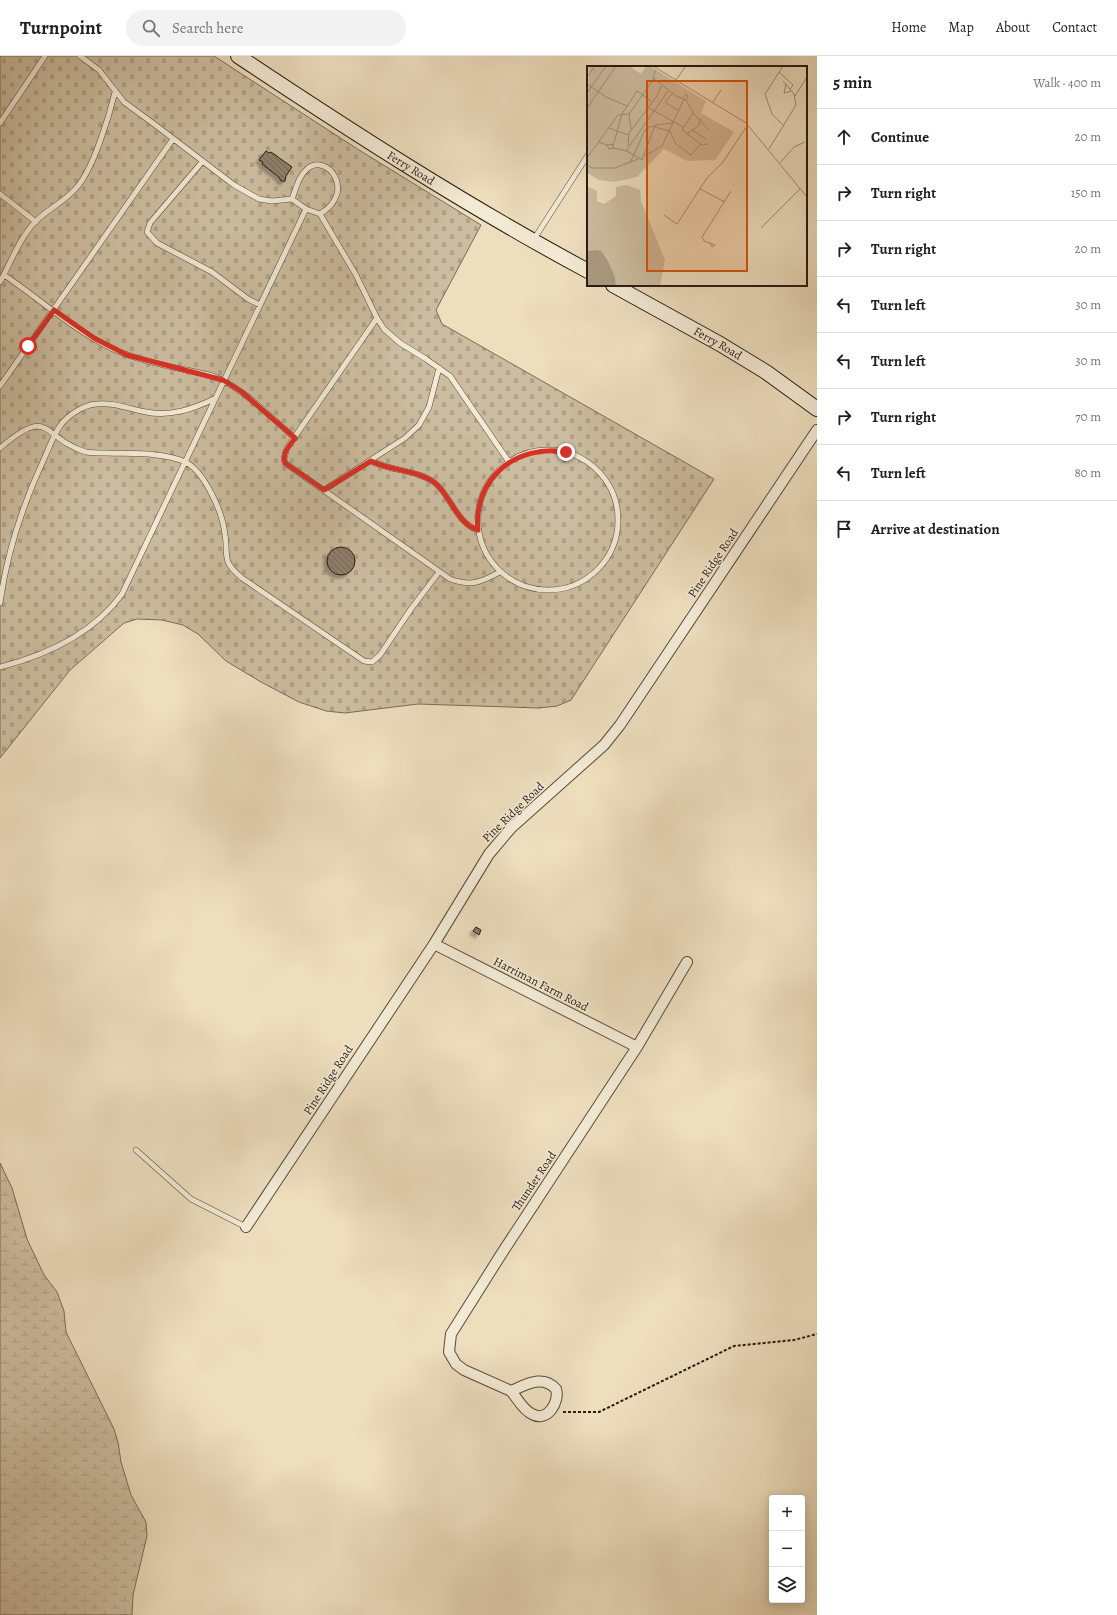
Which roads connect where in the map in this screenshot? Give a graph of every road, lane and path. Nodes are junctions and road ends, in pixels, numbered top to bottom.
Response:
1 (45, 56) edge
2 (80, 56) edge
3 (238, 56) edge
4 (115, 92) junction
5 (0, 123) edge
6 (173, 139) junction
7 (587, 157) edge
8 (202, 162) junction
9 (0, 194) edge
10 (292, 200) junction
11 (306, 209) junction
12 (320, 214) junction
13 (36, 222) junction
14 (532, 241) junction
15 (587, 270) edge
16 (4, 275) junction
17 (0, 282) edge
18 (615, 286) edge
19 (260, 305) junction
20 (54, 310) junction
21 (377, 318) junction
22 (439, 368) junction
23 (223, 380) junction
24 (0, 386) edge
25 (214, 399) junction
26 (817, 409) edge
27 (817, 430) edge
28 (55, 434) junction
29 (295, 438) junction
30 (0, 448) edge
31 (184, 461) junction
32 (371, 461) junction
33 (509, 462) junction
34 (324, 490) junction
35 (478, 530) junction
36 (439, 572) junction
37 (500, 572) junction
38 (0, 603) edge
39 (0, 667) edge
40 (434, 944) junction
41 (687, 962) dead end
42 (637, 1047) junction
43 (136, 1150) dead end
44 (246, 1227) joint
45 (817, 1334) edge
46 (511, 1390) junction
47 (548, 1412) junction

1 - 5 lane
2 - 4 lane
3 - 14 main road, Ferry Road
4 - 6 lane
4 - 13 lane
6 - 8 lane
6 - 20 lane
7 - 14 lane
8 - 10 lane
8 - 19 lane
9 - 13 lane
10 - 11 lane
10 - 12 lane
11 - 12 lane
11 - 19 lane
12 - 21 lane
13 - 16 lane
14 - 15 main road, Ferry Road
16 - 17 lane
16 - 20 lane
18 - 26 main road, Ferry Road
19 - 23 lane
20 - 23 lane
20 - 24 lane
21 - 22 lane
21 - 29 lane
22 - 32 lane
22 - 33 lane
23 - 25 lane
23 - 29 lane
25 - 28 lane
25 - 31 lane
27 - 40 street, Pine Ridge Road
28 - 30 lane
28 - 31 lane
28 - 38 lane
29 - 34 lane
31 - 36 lane
31 - 39 lane
32 - 34 lane
32 - 35 lane
33 - 35 lane
33 - 37 lane
34 - 36 lane
35 - 37 lane
36 - 37 lane
40 - 42 street, Harriman Farm Road
40 - 44 street, Pine Ridge Road
41 - 42 street, Thunder Road
42 - 46 street, Thunder Road
43 - 44 lane
45 - 47 path
46 - 47 street, Thunder Road
46 - 47 street

